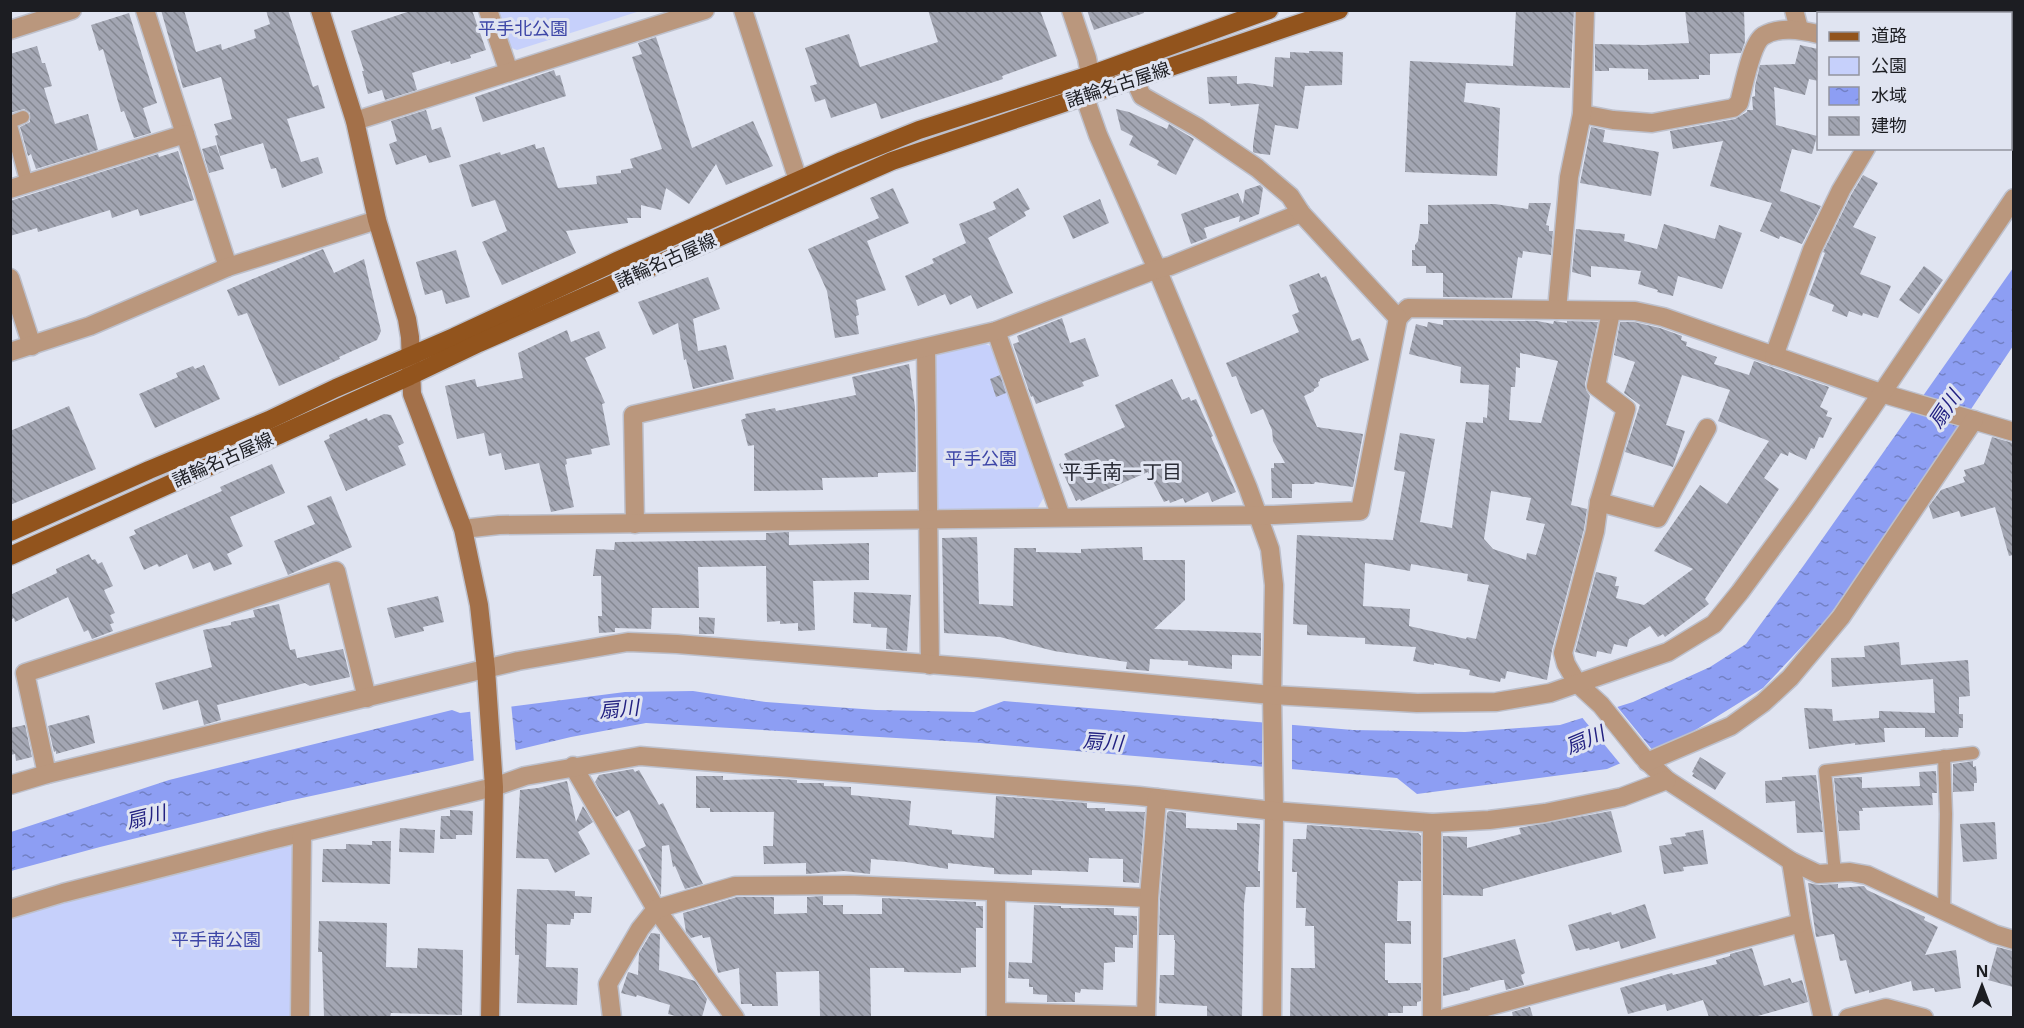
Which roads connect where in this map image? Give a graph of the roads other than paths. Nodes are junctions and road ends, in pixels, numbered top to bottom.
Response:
1 (72, 10) edge
2 (145, 10) edge
3 (320, 10) edge
4 (488, 10) edge
5 (705, 10) edge
6 (743, 10) edge
7 (1071, 10) edge
8 (1269, 10) edge
9 (1339, 10) edge
10 (1585, 10) edge
11 (1794, 10) edge
12 (1799, 29) junction
13 (10, 30) edge
14 (1817, 34) edge
15 (509, 72) junction
16 (1090, 75) junction
17 (1135, 81) junction
18 (1084, 95) junction
19 (1582, 114) junction
20 (23, 117) dead end
21 (355, 121) junction
22 (185, 134) junction
23 (1865, 150) edge
24 (798, 180) junction
25 (19, 187) edge
26 (2013, 198) edge
27 (1301, 213) junction
28 (377, 220) junction
29 (228, 267) junction
30 (1157, 269) junction
31 (10, 278) edge
32 (1557, 310) junction
33 (1611, 312) junction
34 (1398, 318) junction
35 (996, 331) junction
36 (32, 346) junction
37 (926, 348) junction
38 (10, 352) edge
39 (411, 356) junction
40 (1774, 357) junction
41 (410, 376) junction
42 (1881, 393) junction
43 (1972, 419) junction
44 (1707, 428) dead end
45 (2013, 432) edge
46 (1599, 502) junction
47 (1257, 514) junction
48 (1061, 517) junction
49 (928, 519) junction
50 (635, 524) junction
51 (463, 529) junction
52 (10, 532) edge
53 (10, 556) edge
54 (930, 665) junction
55 (486, 669) junction
56 (1577, 683) junction
57 (1272, 695) junction
58 (367, 698) junction
59 (1973, 753) dead end
60 (1944, 756) junction
61 (1645, 760) junction
62 (573, 766) junction
63 (47, 774) junction
64 (1667, 780) junction
65 (10, 785) edge
66 (494, 787) junction
67 (1157, 798) junction
68 (1273, 803) junction
69 (1432, 823) junction
70 (302, 834) junction
71 (1791, 861) junction
72 (1835, 873) junction
73 (996, 892) junction
74 (1149, 898) junction
75 (10, 909) edge
76 (656, 909) junction
77 (1944, 911) junction
78 (1801, 923) junction
79 (2013, 940) edge
80 (996, 1015) edge
81 (300, 1017) edge
82 (490, 1017) edge
83 (612, 1017) edge
84 (735, 1017) edge
85 (1146, 1017) edge
86 (1272, 1017) edge
87 (1432, 1017) edge
88 (1445, 1017) edge
89 (1823, 1017) edge
90 (1848, 1017) edge
91 (1924, 1017) edge

1 - 13 street
2 - 22 street
3 - 21 street
4 - 15 street
5 - 15 street
6 - 24 street
7 - 16 street
8 - 16 main road, 諸輪名古屋線
9 - 17 main road, 諸輪名古屋線
10 - 19 street
11 - 12 street
12 - 14 street
12 - 19 street
15 - 21 street
16 - 18 street
16 - 24 main road, 諸輪名古屋線
17 - 18 main road, 諸輪名古屋線
17 - 27 street
18 - 30 street
18 - 41 main road, 諸輪名古屋線
19 - 32 street
20 - 25 lane
21 - 28 street
22 - 25 street
22 - 29 street
23 - 40 street
24 - 39 main road, 諸輪名古屋線
26 - 42 street
27 - 30 street
27 - 34 street
28 - 29 street
28 - 39 street
29 - 36 street
30 - 35 street
30 - 47 street
31 - 36 street
32 - 33 street
32 - 34 street
33 - 40 street
33 - 46 street
34 - 47 street
35 - 37 street
35 - 48 street
36 - 38 street
37 - 49 street
37 - 50 street
39 - 41 street
39 - 52 main road, 諸輪名古屋線
40 - 42 street
41 - 51 street
41 - 53 main road, 諸輪名古屋線
42 - 43 street
42 - 56 street
43 - 45 street
43 - 61 street
44 - 46 street
46 - 56 street
47 - 48 street
47 - 57 street
48 - 49 street
49 - 50 street
49 - 54 street
50 - 51 street
51 - 55 street
54 - 55 street
54 - 57 street
55 - 58 street
55 - 66 street
56 - 57 street
56 - 61 street
57 - 68 street
58 - 63 street
58 - 63 street
59 - 60 lane
60 - 72 lane
60 - 77 lane
61 - 64 street
62 - 66 street
62 - 67 street
62 - 76 street
63 - 65 street
64 - 69 street
64 - 71 street
66 - 70 street
66 - 82 street
67 - 68 street
67 - 74 street
68 - 69 street
68 - 86 street
69 - 87 street
70 - 75 street
70 - 81 street
71 - 72 street
71 - 78 street
72 - 77 street
73 - 74 street
73 - 76 street
73 - 80 street
74 - 85 street
76 - 83 street
76 - 84 street
77 - 79 street
78 - 88 street
78 - 89 street
80 - 85 street
90 - 91 street

